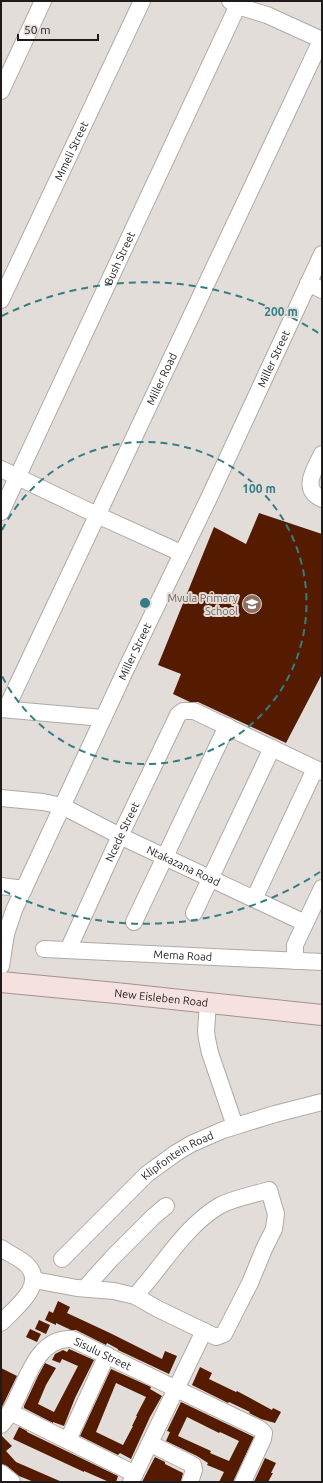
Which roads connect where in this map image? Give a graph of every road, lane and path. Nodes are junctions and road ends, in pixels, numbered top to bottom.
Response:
1 (43, 1) edge
2 (142, 1) edge
3 (237, 5) edge
4 (320, 47) edge
5 (1, 91) edge
6 (322, 254) edge
7 (308, 283) junction
8 (322, 290) edge
9 (1, 300) edge
10 (322, 454) edge
11 (1, 469) edge
12 (18, 477) junction
13 (322, 499) edge
14 (1, 512) edge
15 (97, 515) junction
16 (181, 553) junction
17 (4, 709) edge
18 (103, 718) junction
19 (227, 726) junction
20 (272, 748) junction
21 (319, 770) edge
22 (1, 798) edge
23 (62, 806) junction
24 (120, 836) junction
25 (165, 857) junction
26 (211, 879) junction
27 (1, 886) edge
28 (24, 889) junction
29 (322, 890) edge
30 (254, 899) junction
31 (194, 913) dead end
32 (134, 922) dead end
33 (305, 923) junction
34 (44, 949) dead end
35 (68, 950) junction
36 (295, 961) junction
37 (322, 962) edge
38 (1, 966) edge
39 (1, 982) edge
40 (208, 1003) junction
41 (322, 1014) edge
42 (322, 1102) edge
43 (235, 1126) junction
44 (166, 1206) dead end
45 (1, 1248) edge
46 (62, 1259) dead end
47 (34, 1280) junction
48 (85, 1288) junction
49 (135, 1296) junction
50 (1, 1323) edge
51 (204, 1331) junction
52 (107, 1355) junction
53 (176, 1389) junction
54 (6, 1418) edge
55 (68, 1440) junction
56 (151, 1444) junction
57 (1, 1473) edge
58 (133, 1478) edge
59 (12, 1482) edge
60 (190, 1482) edge
61 (243, 1482) edge

1 - 5 street
2 - 9 street, Mmeli Street
3 - 4 street
3 - 12 street, Bush Street
4 - 15 street, Miller Road
6 - 7 street, Miller Street
7 - 8 street
7 - 16 street, Miller Street
10 - 13 street
11 - 12 street
12 - 14 street, Bush Street
12 - 15 street
15 - 16 street
15 - 17 street, Miller Road
16 - 18 street, Miller Street
17 - 18 street
18 - 23 street, Miller Street
19 - 20 street
19 - 24 street, Ncede Street
19 - 25 street
20 - 21 street
20 - 26 street
21 - 30 street
22 - 23 street, Ntakazana Road
23 - 24 street, Ntakazana Road
23 - 28 street, Miller Street
24 - 25 street, Ntakazana Road
24 - 35 street, Ncede Street
25 - 26 street, Ntakazana Road
25 - 32 street
26 - 30 street, Ntakazana Road
26 - 31 street
27 - 28 street
28 - 38 street, Miller Street
29 - 33 street
30 - 33 street, Ntakazana Road
33 - 36 street
34 - 35 street, Mema Road
35 - 36 street, Mema Road
36 - 37 street, Mema Road
39 - 40 main road, New Eisleben Road
40 - 41 main road, New Eisleben Road
40 - 43 street
42 - 43 street, Klipfontein Road
43 - 46 street, Klipfontein Road
44 - 48 street
45 - 47 street
47 - 48 street
47 - 50 street
48 - 49 street
49 - 51 street
49 - 51 street
51 - 53 street
52 - 53 street, Sisulu Street
52 - 54 street, Sisulu Street
52 - 55 street
53 - 56 street
53 - 61 street, Sisulu Street
54 - 55 street
55 - 58 street
56 - 58 street
56 - 60 street
57 - 59 street

